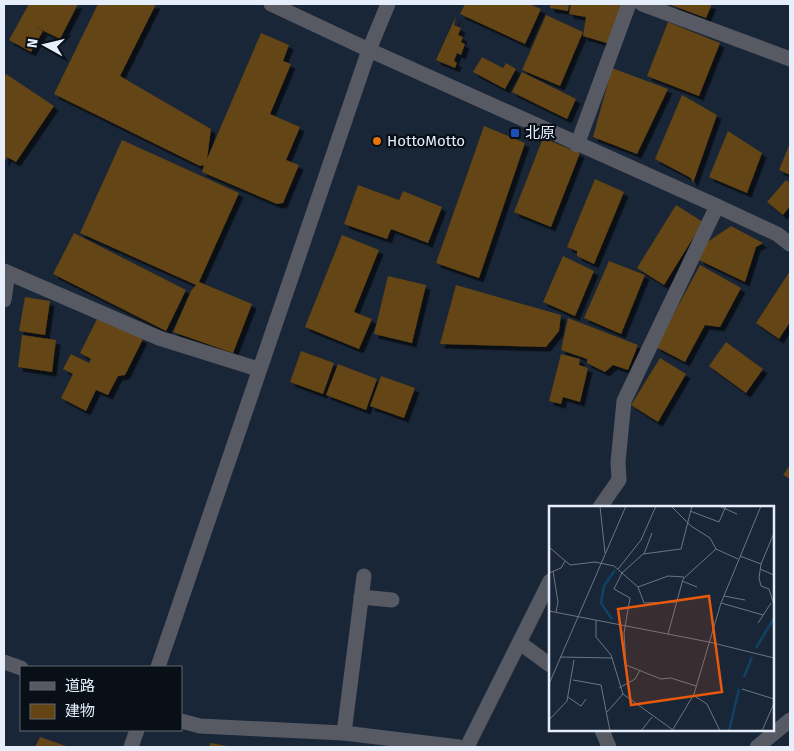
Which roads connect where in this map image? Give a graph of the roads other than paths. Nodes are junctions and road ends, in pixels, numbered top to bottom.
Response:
1 (271, 4) edge
2 (388, 4) edge
3 (629, 4) edge
4 (642, 4) edge
5 (369, 50) junction
6 (790, 59) edge
7 (577, 145) junction
8 (717, 206) junction
9 (788, 238) edge
10 (6, 272) edge
11 (4, 300) edge
12 (258, 369) junction
13 (601, 506) edge
14 (364, 576) dead end
15 (549, 583) edge
16 (361, 597) junction
17 (392, 600) dead end
18 (520, 643) junction
19 (4, 662) edge
20 (549, 664) edge
21 (158, 666) edge
22 (20, 668) edge
23 (790, 720) edge
24 (182, 721) edge
25 (137, 731) edge
26 (602, 731) edge
27 (344, 733) junction
28 (131, 747) edge
29 (459, 747) edge
30 (467, 747) edge
31 (609, 747) edge
32 (757, 747) edge

1 - 5 street
2 - 5 street
3 - 7 street
4 - 6 street
5 - 7 street
5 - 12 street
7 - 8 street
8 - 9 street
8 - 13 street
10 - 11 street
10 - 12 street
12 - 21 street
14 - 16 street
15 - 18 street
16 - 17 street
16 - 27 street
18 - 20 street
18 - 30 street
19 - 22 street
23 - 32 street
24 - 27 street
25 - 28 street
26 - 31 street
27 - 29 street

